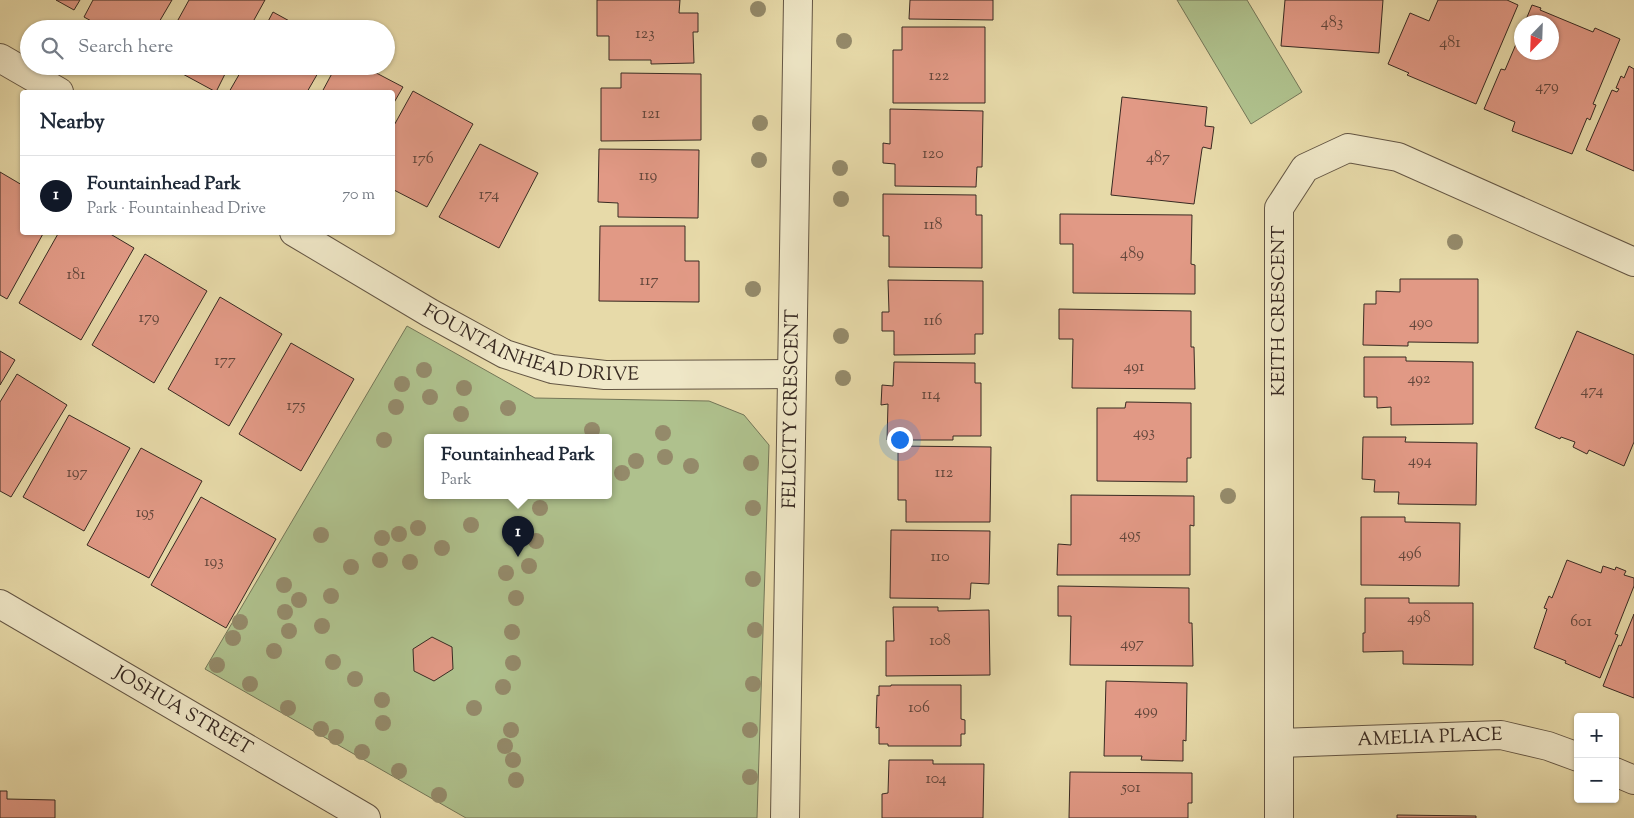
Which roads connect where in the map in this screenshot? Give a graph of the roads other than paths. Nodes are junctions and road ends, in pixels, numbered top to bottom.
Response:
1 (798, 0) edge
2 (0, 58) edge
3 (20, 70) edge
4 (30, 75) edge
5 (56, 90) edge
6 (299, 235) edge
7 (1634, 262) edge
8 (791, 374) junction
9 (0, 604) edge
10 (1280, 743) junction
11 (1574, 756) edge
12 (1619, 774) edge
13 (1634, 780) edge
14 (366, 818) edge
15 (785, 818) edge
16 (1279, 818) edge

1 - 8 street, FELICITY CRESCENT
2 - 3 street
4 - 5 street
6 - 8 street, FOUNTAINHEAD DRIVE
7 - 10 street, KEITH CRESCENT
8 - 15 street, FELICITY CRESCENT
9 - 14 street, JOSHUA STREET
10 - 11 street, AMELIA PLACE
10 - 16 street, KEITH CRESCENT
12 - 13 street

